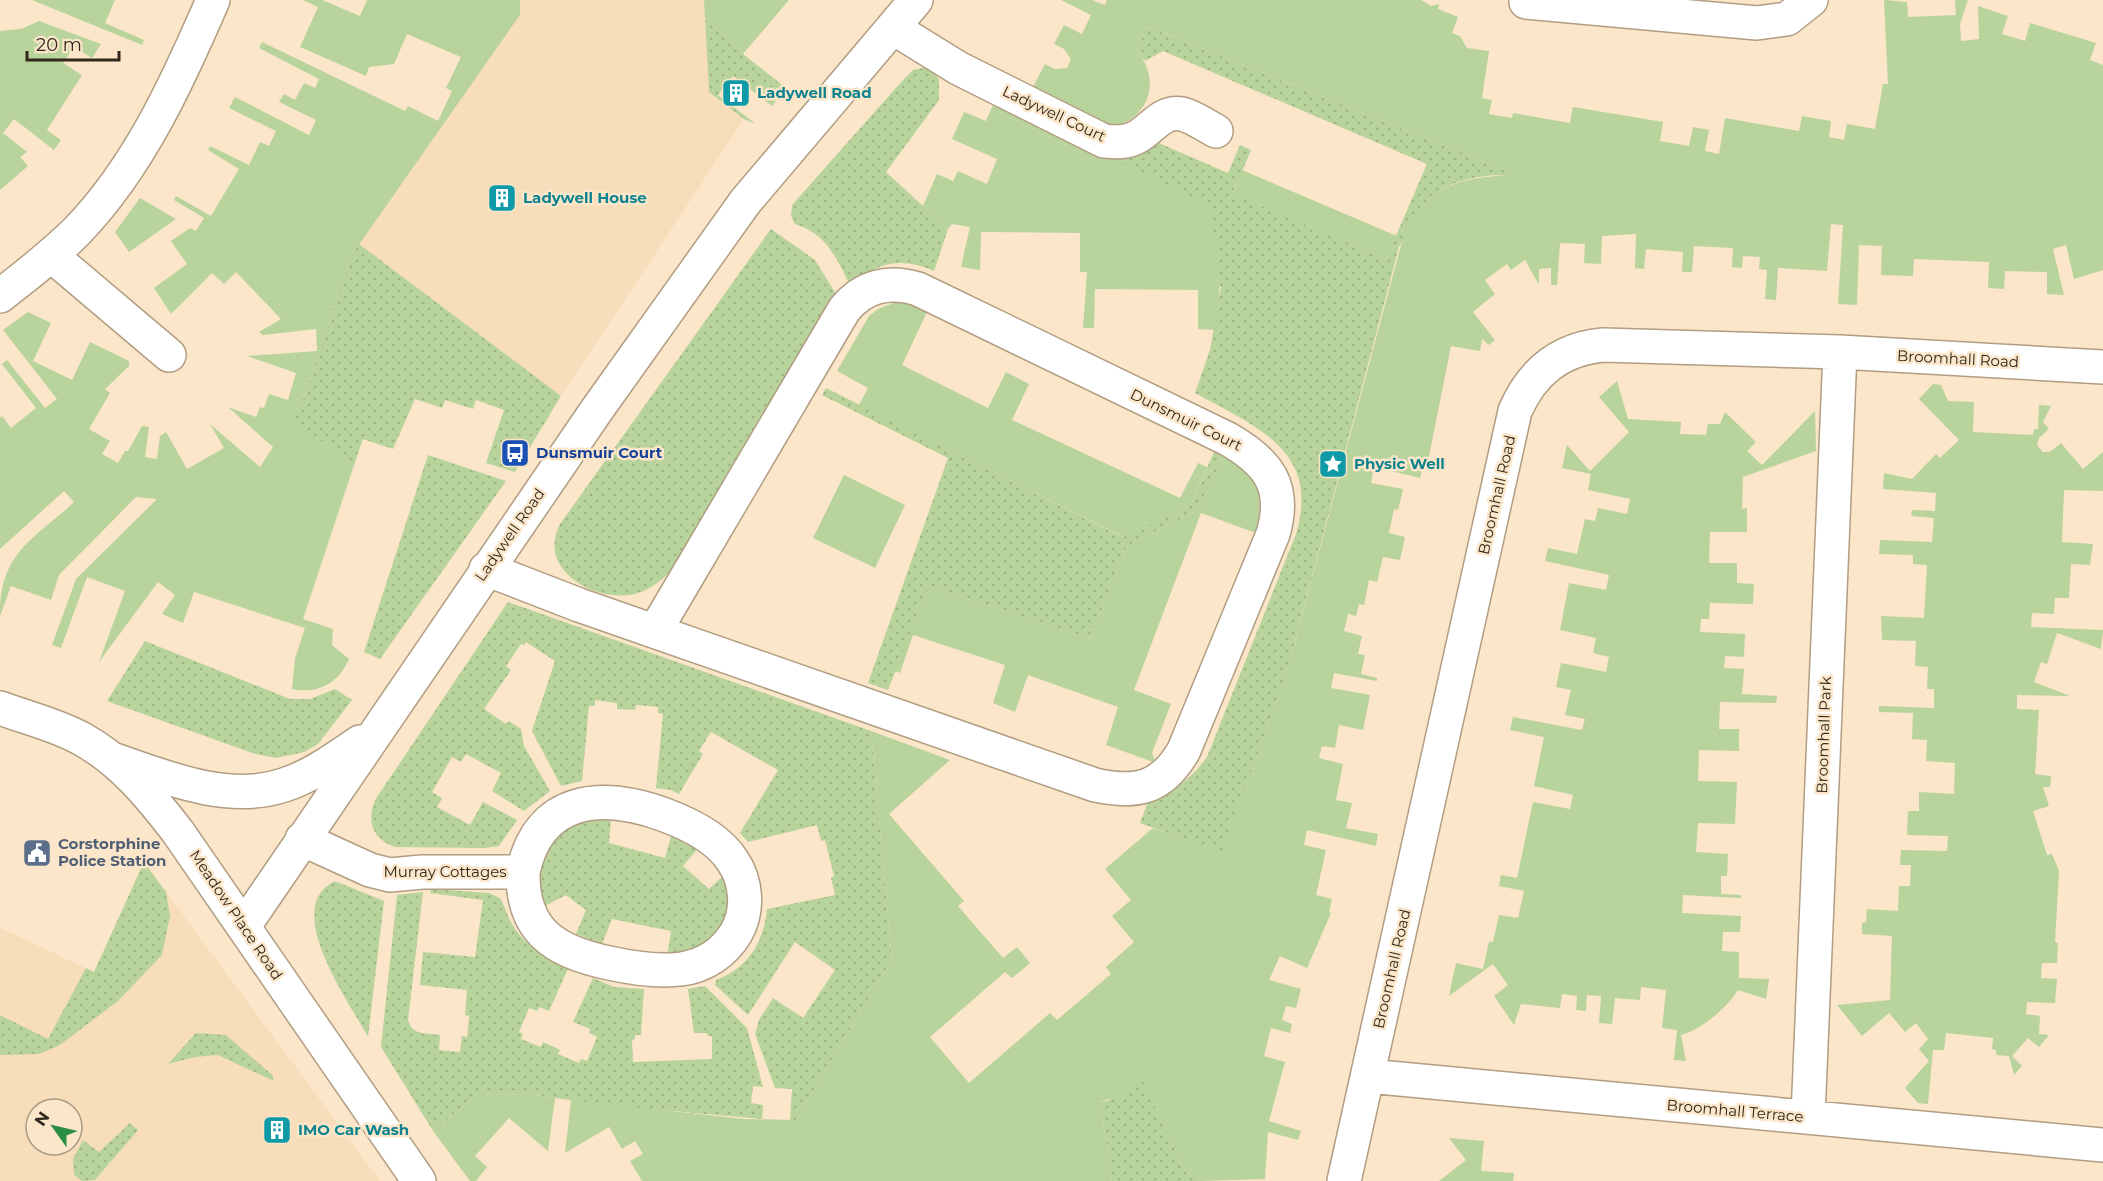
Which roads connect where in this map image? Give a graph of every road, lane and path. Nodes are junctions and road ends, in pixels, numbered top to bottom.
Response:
1 (213, 0) edge
2 (916, 0) edge
3 (1811, 0) edge
4 (1526, 2) dead end
5 (895, 28) junction
6 (1216, 131) dead end
7 (52, 256) junction
8 (0, 296) edge
9 (1840, 352) junction
10 (169, 355) dead end
11 (2103, 367) edge
12 (486, 569) junction
13 (655, 631) junction
14 (0, 708) edge
15 (374, 733) junction
16 (112, 759) junction
17 (302, 839) junction
18 (522, 872) junction
19 (244, 927) junction
20 (1368, 1076) junction
21 (1808, 1117) junction
22 (2103, 1146) edge
23 (419, 1181) edge
24 (1344, 1181) edge

1 - 7 street
2 - 5 street, Ladywell Road
3 - 4 street
5 - 6 street, Ladywell Court
5 - 12 street, Ladywell Road
7 - 8 street
7 - 10 street
9 - 11 street, Broomhall Road
9 - 20 street, Broomhall Road
9 - 21 street, Broomhall Park
12 - 13 street, Dunsmuir Court
12 - 15 street, Ladywell Road
13 - 13 street, Dunsmuir Court
14 - 16 street, Meadow Place Road
15 - 16 street, Ladywell Road
15 - 17 street, Ladywell Road
16 - 19 street, Meadow Place Road
17 - 18 street, Murray Cottages
17 - 19 street, Ladywell Road
18 - 18 street, Murray Cottages
19 - 23 street, Meadow Place Road
20 - 21 street, Broomhall Terrace
20 - 24 street, Broomhall Road
21 - 22 street, Broomhall Terrace

